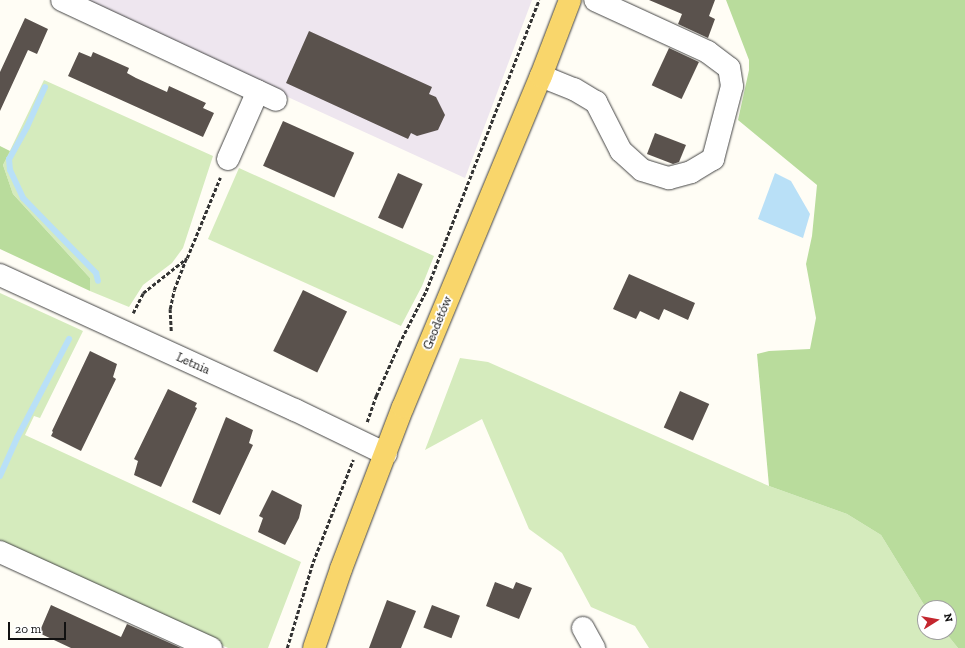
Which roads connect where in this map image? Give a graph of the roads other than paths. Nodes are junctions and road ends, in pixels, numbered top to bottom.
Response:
1 (62, 0) edge
2 (570, 0) edge
3 (595, 0) edge
4 (541, 76) junction
5 (228, 159) road end
6 (0, 275) edge
7 (386, 454) junction
8 (0, 552) edge
9 (583, 628) dead end
10 (211, 648) edge
11 (314, 648) edge
12 (594, 648) edge

1 - 5 street
2 - 4 main road, Geodetów
3 - 4 street
4 - 7 main road, Geodetów
6 - 7 street, Letnia
7 - 11 main road, Geodetów
8 - 10 street
9 - 12 street

